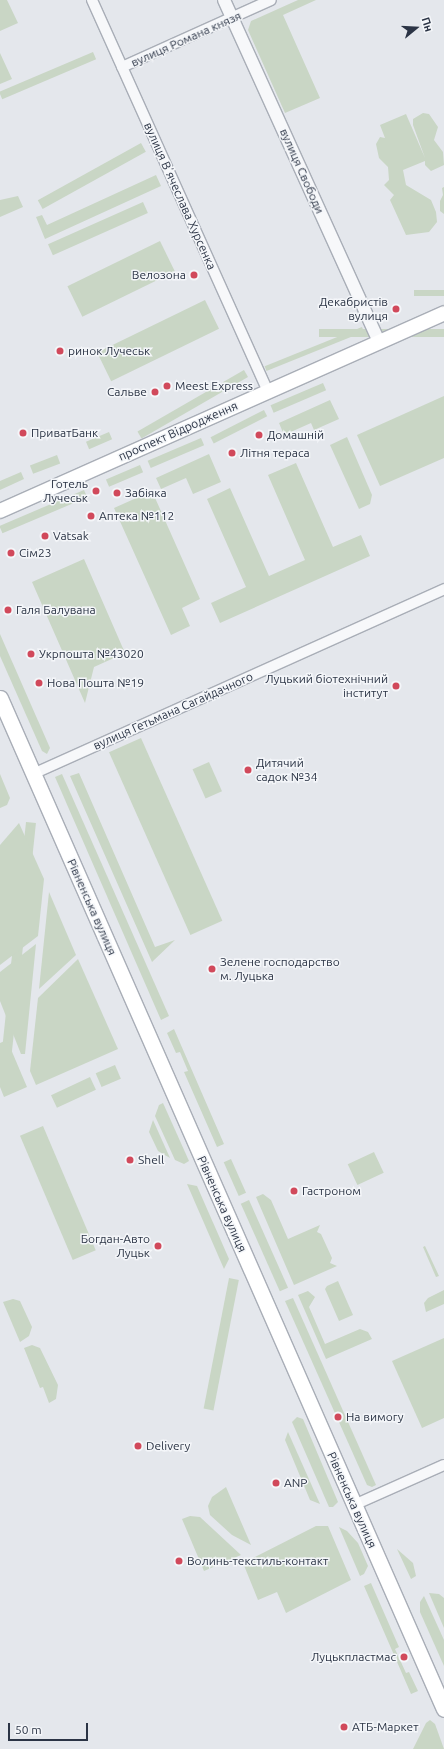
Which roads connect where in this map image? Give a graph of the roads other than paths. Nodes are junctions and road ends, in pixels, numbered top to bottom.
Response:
1 (92, 0) edge
2 (224, 0) edge
3 (271, 0) edge
4 (232, 18) junction
5 (122, 67) junction
6 (444, 313) edge
7 (379, 342) junction
8 (268, 391) junction
9 (0, 510) edge
10 (444, 589) edge
11 (0, 698) edge
12 (33, 774) junction
13 (444, 1465) edge
14 (354, 1505) junction
15 (444, 1709) edge

1 - 5 street, вулиця Вʼячеслава Хурсенка
2 - 4 street, вулиця Свободи
3 - 4 street, вулиця Романа князя
4 - 5 street, вулиця Романа князя
4 - 7 street, вулиця Свободи
5 - 8 street, вулиця Вʼячеслава Хурсенка
6 - 7 main road, проспект Відродження
7 - 8 main road, проспект Відродження
8 - 9 main road, проспект Відродження
10 - 12 street, вулиця Гетьмана Сагайдачного
11 - 12 main road, Рівненська вулиця
12 - 14 main road, Рівненська вулиця
13 - 14 street
14 - 15 main road, Рівненська вулиця

